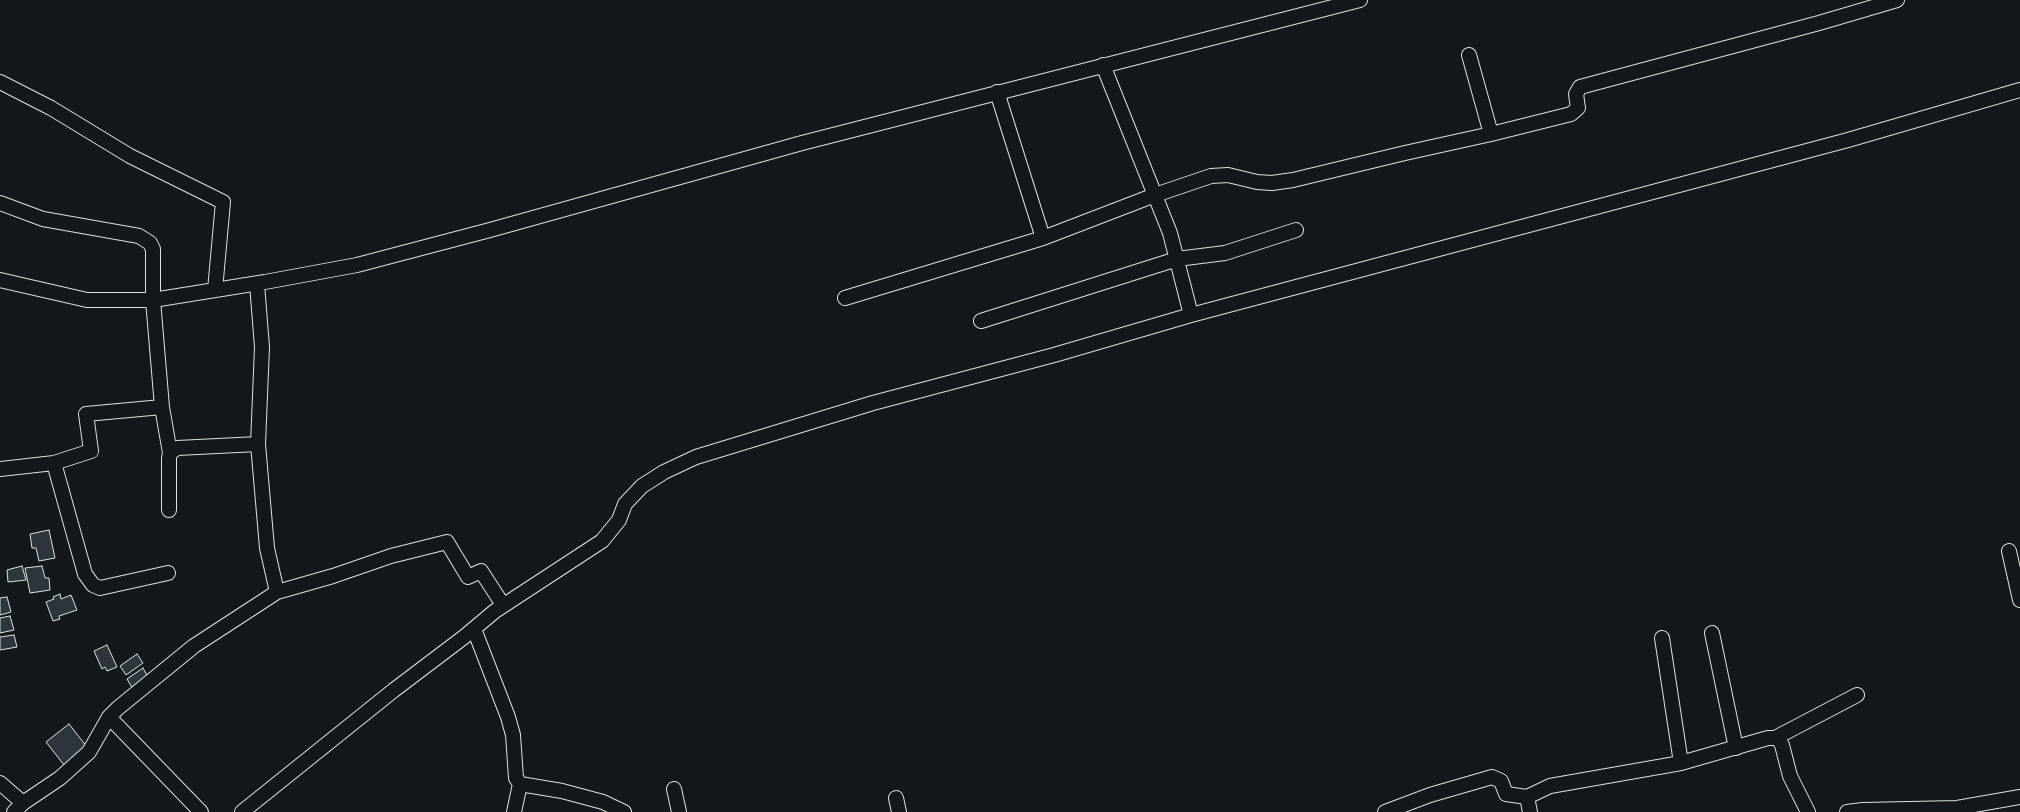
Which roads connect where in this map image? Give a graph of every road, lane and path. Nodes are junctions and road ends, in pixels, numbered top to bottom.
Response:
1 (1360, 0) edge
2 (1897, 0) edge
3 (1469, 55) dead end
4 (1103, 65) junction
5 (0, 82) edge
6 (2020, 90) edge
7 (997, 92) junction
8 (1491, 134) junction
9 (1155, 195) junction
10 (0, 203) edge
11 (1296, 230) dead end
12 (1043, 238) junction
13 (1176, 259) junction
14 (0, 280) edge
15 (256, 284) junction
16 (215, 290) junction
17 (846, 298) dead end
18 (153, 300) junction
19 (1191, 315) junction
20 (981, 321) dead end
21 (162, 407) junction
22 (258, 444) junction
23 (170, 453) junction
24 (54, 463) junction
25 (0, 469) edge
26 (169, 510) dead end
27 (2009, 550) dead end
28 (168, 573) dead end
29 (277, 592) junction
30 (2020, 600) edge
31 (503, 605) junction
32 (474, 629) junction
33 (1712, 634) dead end
34 (1662, 638) dead end
35 (1857, 695) dead end
36 (109, 717) junction
37 (1775, 738) junction
38 (1736, 748) junction
39 (1680, 763) junction
40 (0, 783) edge
41 (520, 784) junction
42 (674, 789) dead end
43 (1527, 797) junction
44 (2020, 797) edge
45 (896, 798) dead end
46 (600, 807) edge
47 (19, 808) edge
48 (1958, 810) edge
49 (201, 812) edge
50 (242, 812) edge
51 (514, 812) edge
52 (624, 812) edge
53 (679, 812) edge
54 (899, 812) edge
55 (1385, 812) edge
56 (1530, 812) edge
57 (1808, 812) edge
58 (1847, 812) edge

1 - 4 street
2 - 8 street
3 - 8 street
4 - 7 street
4 - 9 street
5 - 16 street
6 - 19 street
7 - 12 street
7 - 15 street
8 - 9 street
9 - 12 street
9 - 13 street
10 - 18 street
11 - 13 street
12 - 17 street
13 - 19 street
13 - 20 street
14 - 18 street
15 - 16 street
15 - 22 street
16 - 18 street
18 - 21 street
19 - 31 street
21 - 23 street
21 - 24 street
22 - 23 street
22 - 29 street
23 - 26 street
24 - 25 street
24 - 28 street
27 - 30 street
29 - 31 street
29 - 36 street
31 - 32 street
32 - 41 street
32 - 50 street
33 - 38 street
34 - 39 street
35 - 37 street
36 - 47 street
36 - 49 street
37 - 38 street
37 - 57 street
38 - 39 street
39 - 43 street
40 - 47 street
41 - 46 street
41 - 51 street
42 - 53 street
43 - 55 street
43 - 56 street
44 - 48 street
45 - 54 street
46 - 52 street
48 - 58 street

